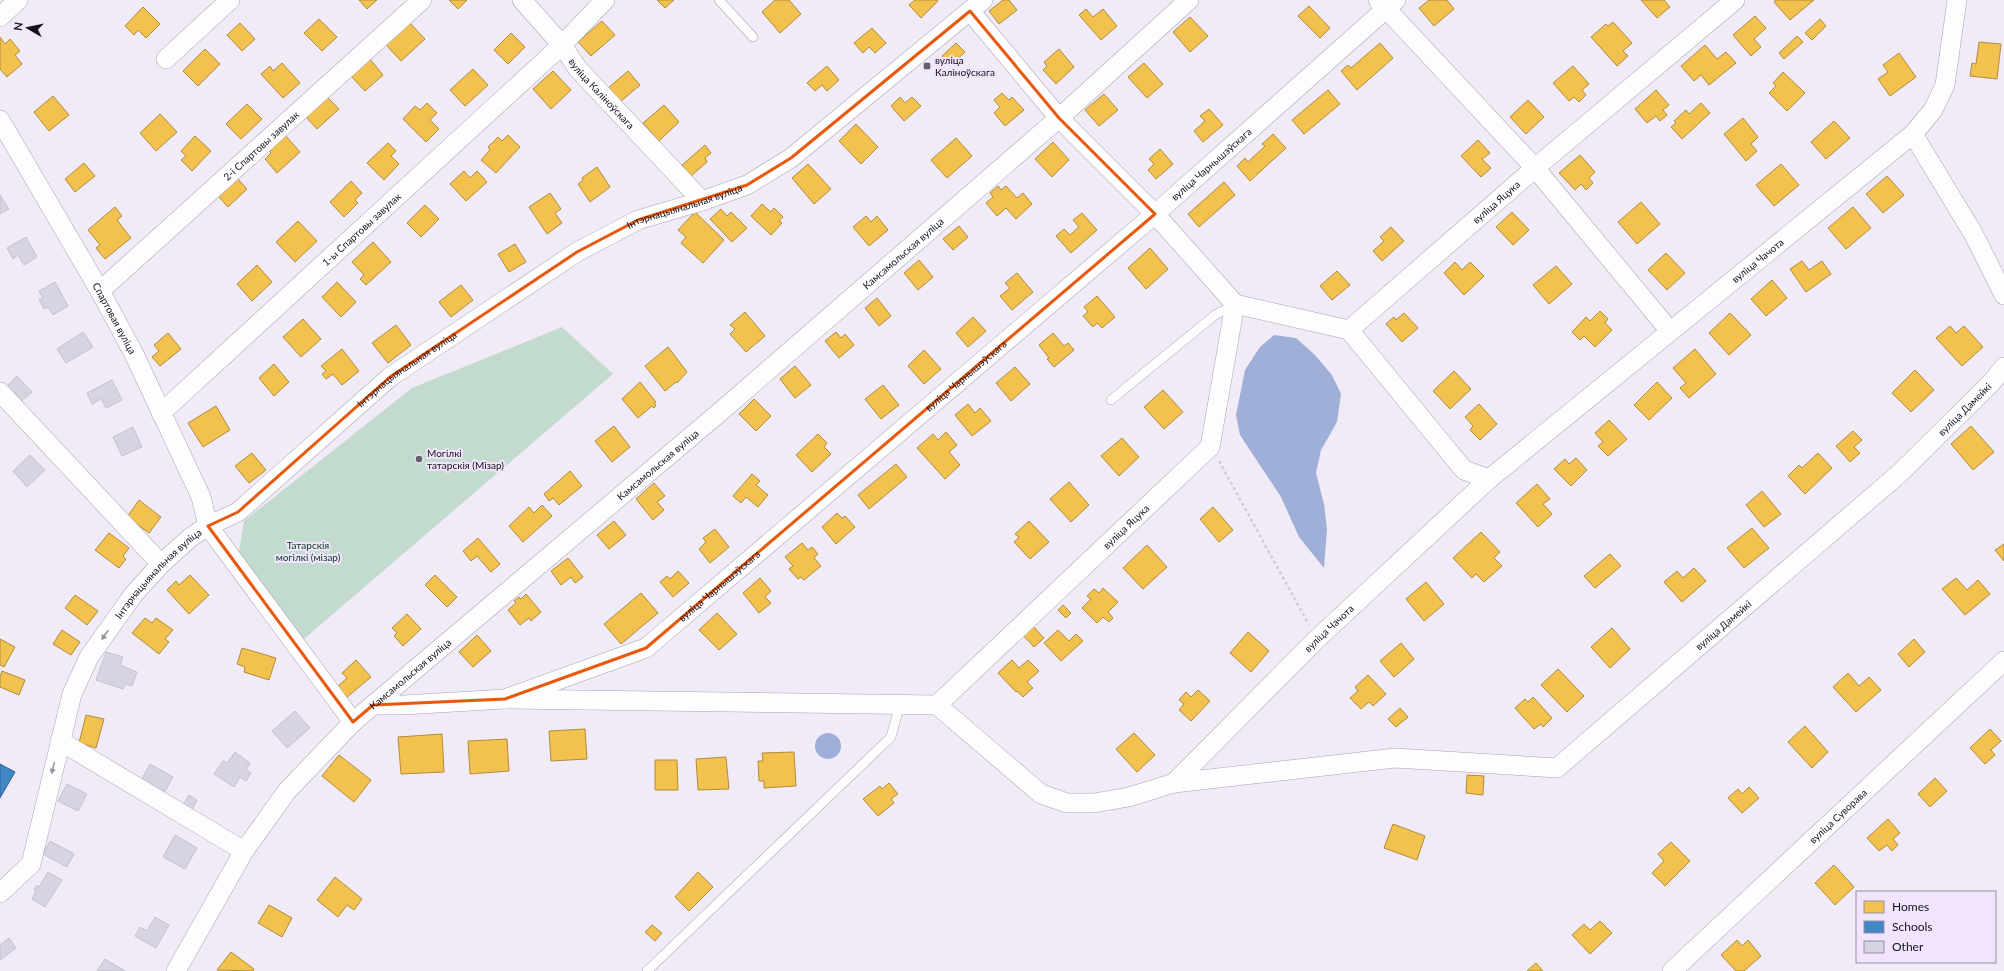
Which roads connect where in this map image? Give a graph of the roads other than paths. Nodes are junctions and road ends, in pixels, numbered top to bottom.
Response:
1 (18, 0) edge
2 (230, 0) edge
3 (422, 0) edge
4 (522, 0) edge
5 (605, 0) edge
6 (719, 0) edge
7 (1189, 0) edge
8 (1735, 0) edge
9 (1957, 0) edge
10 (1387, 3) edge
11 (976, 5) edge
12 (0, 17) edge
13 (753, 37) dead end
14 (562, 45) junction
15 (166, 60) dead end
16 (1059, 118) junction
17 (0, 120) edge
18 (1913, 134) junction
19 (1535, 168) junction
20 (702, 201) junction
21 (1155, 214) junction
22 (100, 291) junction
23 (2004, 295) edge
24 (1235, 304) junction
25 (1349, 330) junction
26 (1670, 331) junction
27 (2004, 367) edge
28 (0, 392) edge
29 (1111, 400) dead end
30 (161, 413) junction
31 (1489, 479) junction
32 (208, 526) junction
33 (161, 564) junction
34 (2004, 661) edge
35 (505, 699) junction
36 (900, 704) junction
37 (373, 705) junction
38 (937, 705) junction
39 (353, 722) junction
40 (60, 742) junction
41 (1174, 783) junction
42 (244, 851) junction
43 (0, 893) edge
44 (176, 971) edge
45 (647, 971) edge
46 (1672, 971) edge

1 - 12 street
2 - 15 street
3 - 22 street, 2-і Спартовы завулак
4 - 14 street, вуліца Каліноўскага
5 - 14 street, 1-ы Спартовы завулак
6 - 13 lane
7 - 16 street, Камсамольская вуліца
8 - 19 street, вуліца Яцука
9 - 18 street, вуліца Чачота
10 - 19 street
10 - 21 street, вуліца Чарнышэўскага
11 - 16 street
11 - 20 street, Інтэрнацыянальная вуліца
14 - 20 street, вуліца Каліноўскага
14 - 30 street, 1-ы Спартовы завулак
16 - 21 street
16 - 37 street, Камсамольская вуліца
17 - 22 street, Спартовая вуліца
18 - 23 street
18 - 26 street, вуліца Чачота
19 - 25 street, вуліца Яцука
19 - 26 street
20 - 32 street, Інтэрнацыянальная вуліца
21 - 24 street
21 - 35 street, вуліца Чарнышэўскага
22 - 30 street, Спартовая вуліца
24 - 25 street
24 - 29 lane
24 - 38 street, вуліца Яцука
25 - 31 street
26 - 31 street, вуліца Чачота
27 - 41 street, вуліца Дамейкі
28 - 33 street
30 - 32 street, Спартовая вуліца
31 - 41 street, вуліца Чачота
32 - 33 street, Інтэрнацыянальная вуліца
32 - 39 street
33 -> 40 street, Інтэрнацыянальная вуліца
34 - 46 street, вуліца Суворава
35 - 36 street, вуліца Чарнышэўскага
35 - 37 street, вуліца Чарнышэўскага
36 - 38 street, вуліца Чарнышэўскага
36 - 45 lane
37 - 39 street, Камсамольская вуліца
38 - 41 street, вуліца Дамейкі
39 - 42 street, Камсамольская вуліца
40 - 42 street
40 -> 43 street, Інтэрнацыянальная вуліца
42 - 44 street, Камсамольская вуліца

